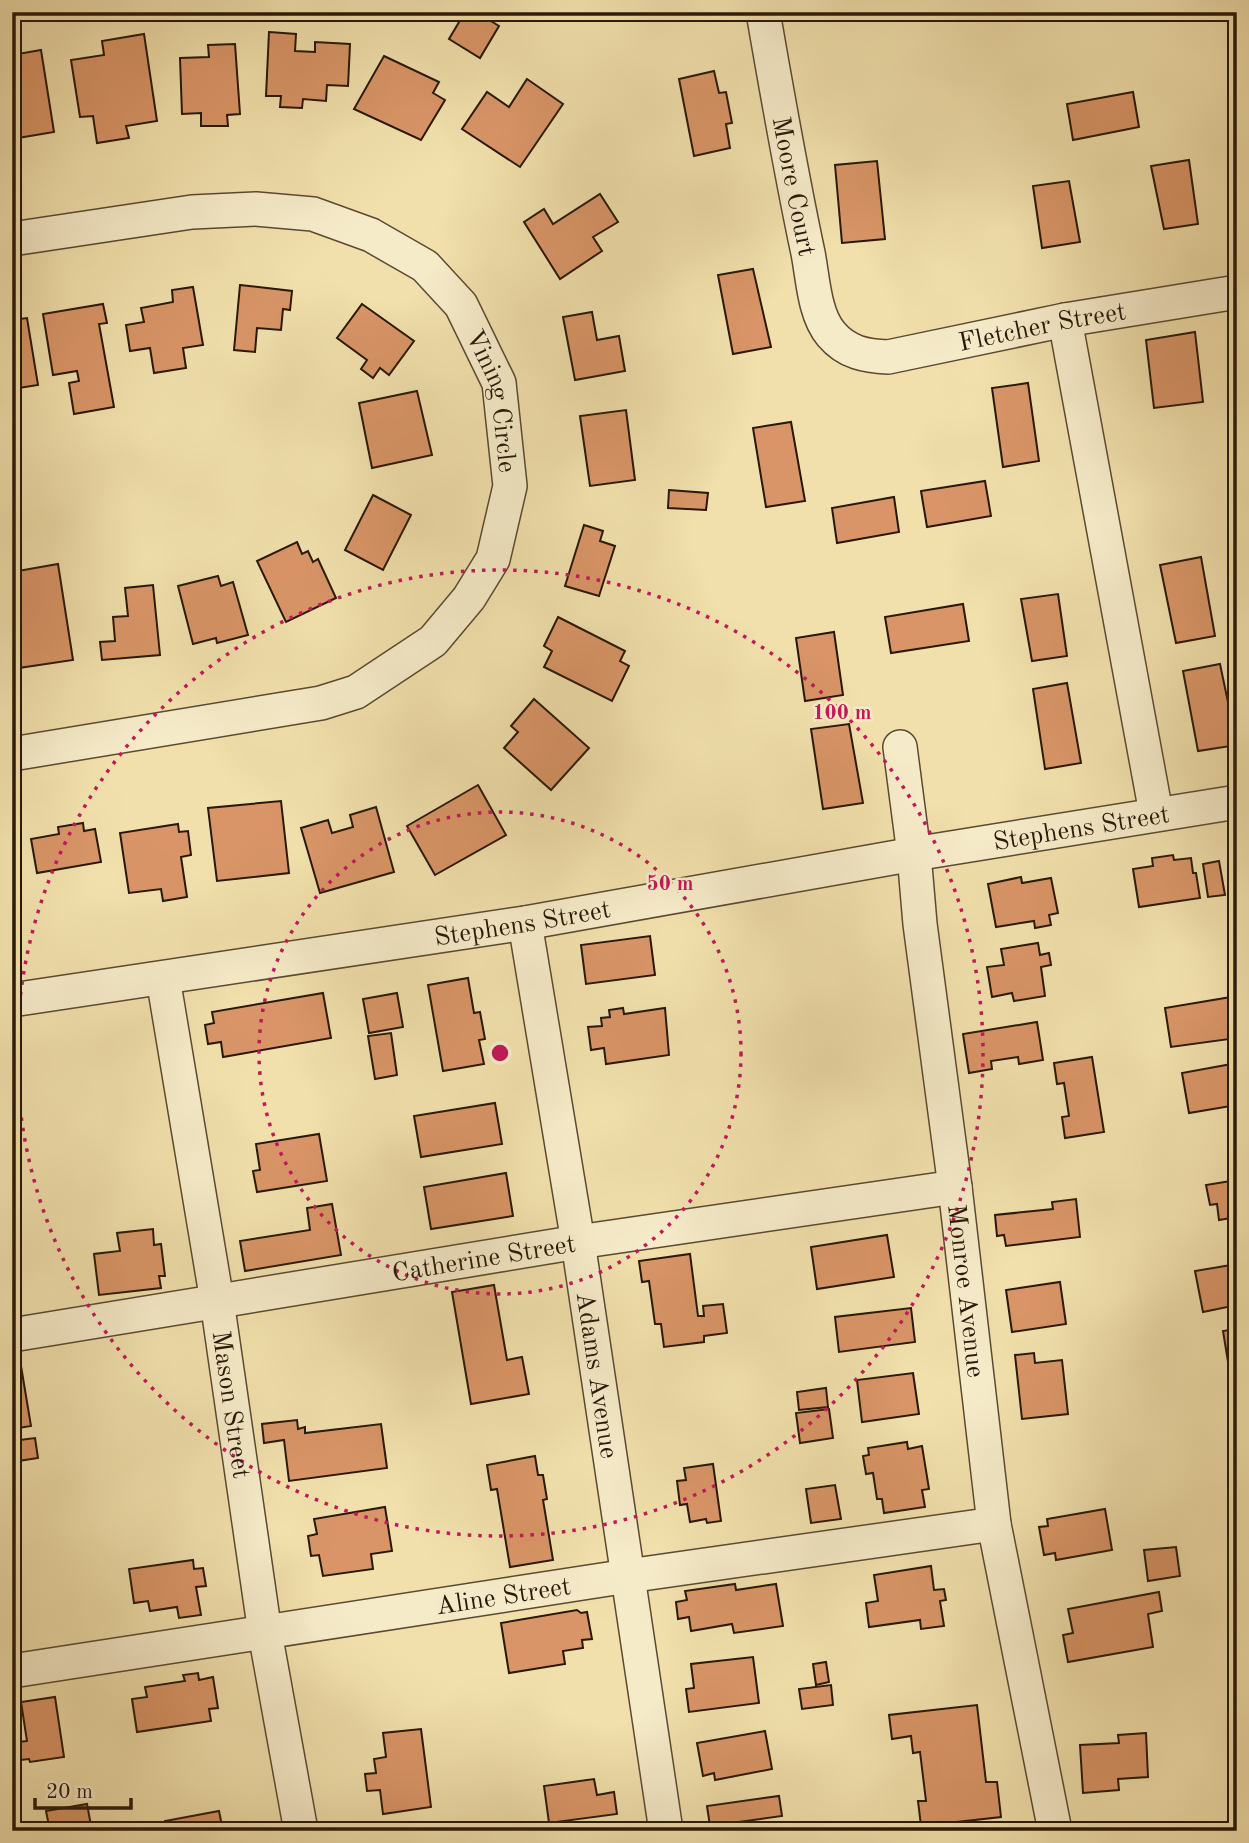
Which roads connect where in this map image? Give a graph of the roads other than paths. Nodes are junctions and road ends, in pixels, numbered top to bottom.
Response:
1 (763, 12) edge
2 (12, 239) edge
3 (1237, 292) edge
4 (1065, 320) junction
5 (848, 349) joint
6 (900, 747) dead end
7 (12, 754) edge
8 (1237, 802) edge
9 (1156, 813) junction
10 (914, 854) junction
11 (525, 923) junction
12 (163, 978) junction
13 (12, 1000) edge
14 (955, 1187) junction
15 (578, 1242) junction
16 (217, 1301) junction
17 (12, 1335) edge
18 (994, 1524) junction
19 (628, 1576) junction
20 (265, 1633) junction
21 (12, 1671) edge
22 (300, 1831) edge
23 (666, 1831) edge
24 (1055, 1831) edge

1 - 5 street, Moore Court
2 - 7 street, Vining Circle
3 - 4 street, Fletcher Street
4 - 5 street, Fletcher Street
4 - 9 street
6 - 10 street, Monroe Avenue
8 - 9 street, Stephens Street
9 - 10 street, Stephens Street
10 - 11 street, Stephens Street
10 - 14 street, Monroe Avenue
11 - 12 street, Stephens Street
11 - 15 street, Adams Avenue
12 - 13 street, Stephens Street
12 - 16 street, Mason Street
14 - 15 street, Catherine Street
14 - 18 street, Monroe Avenue
15 - 16 street, Catherine Street
15 - 19 street, Adams Avenue
16 - 17 street, Catherine Street
16 - 20 street, Mason Street
18 - 19 street, Aline Street
18 - 24 street, Monroe Avenue
19 - 20 street, Aline Street
19 - 23 street, Adams Avenue
20 - 21 street, Aline Street
20 - 22 street, Mason Street

